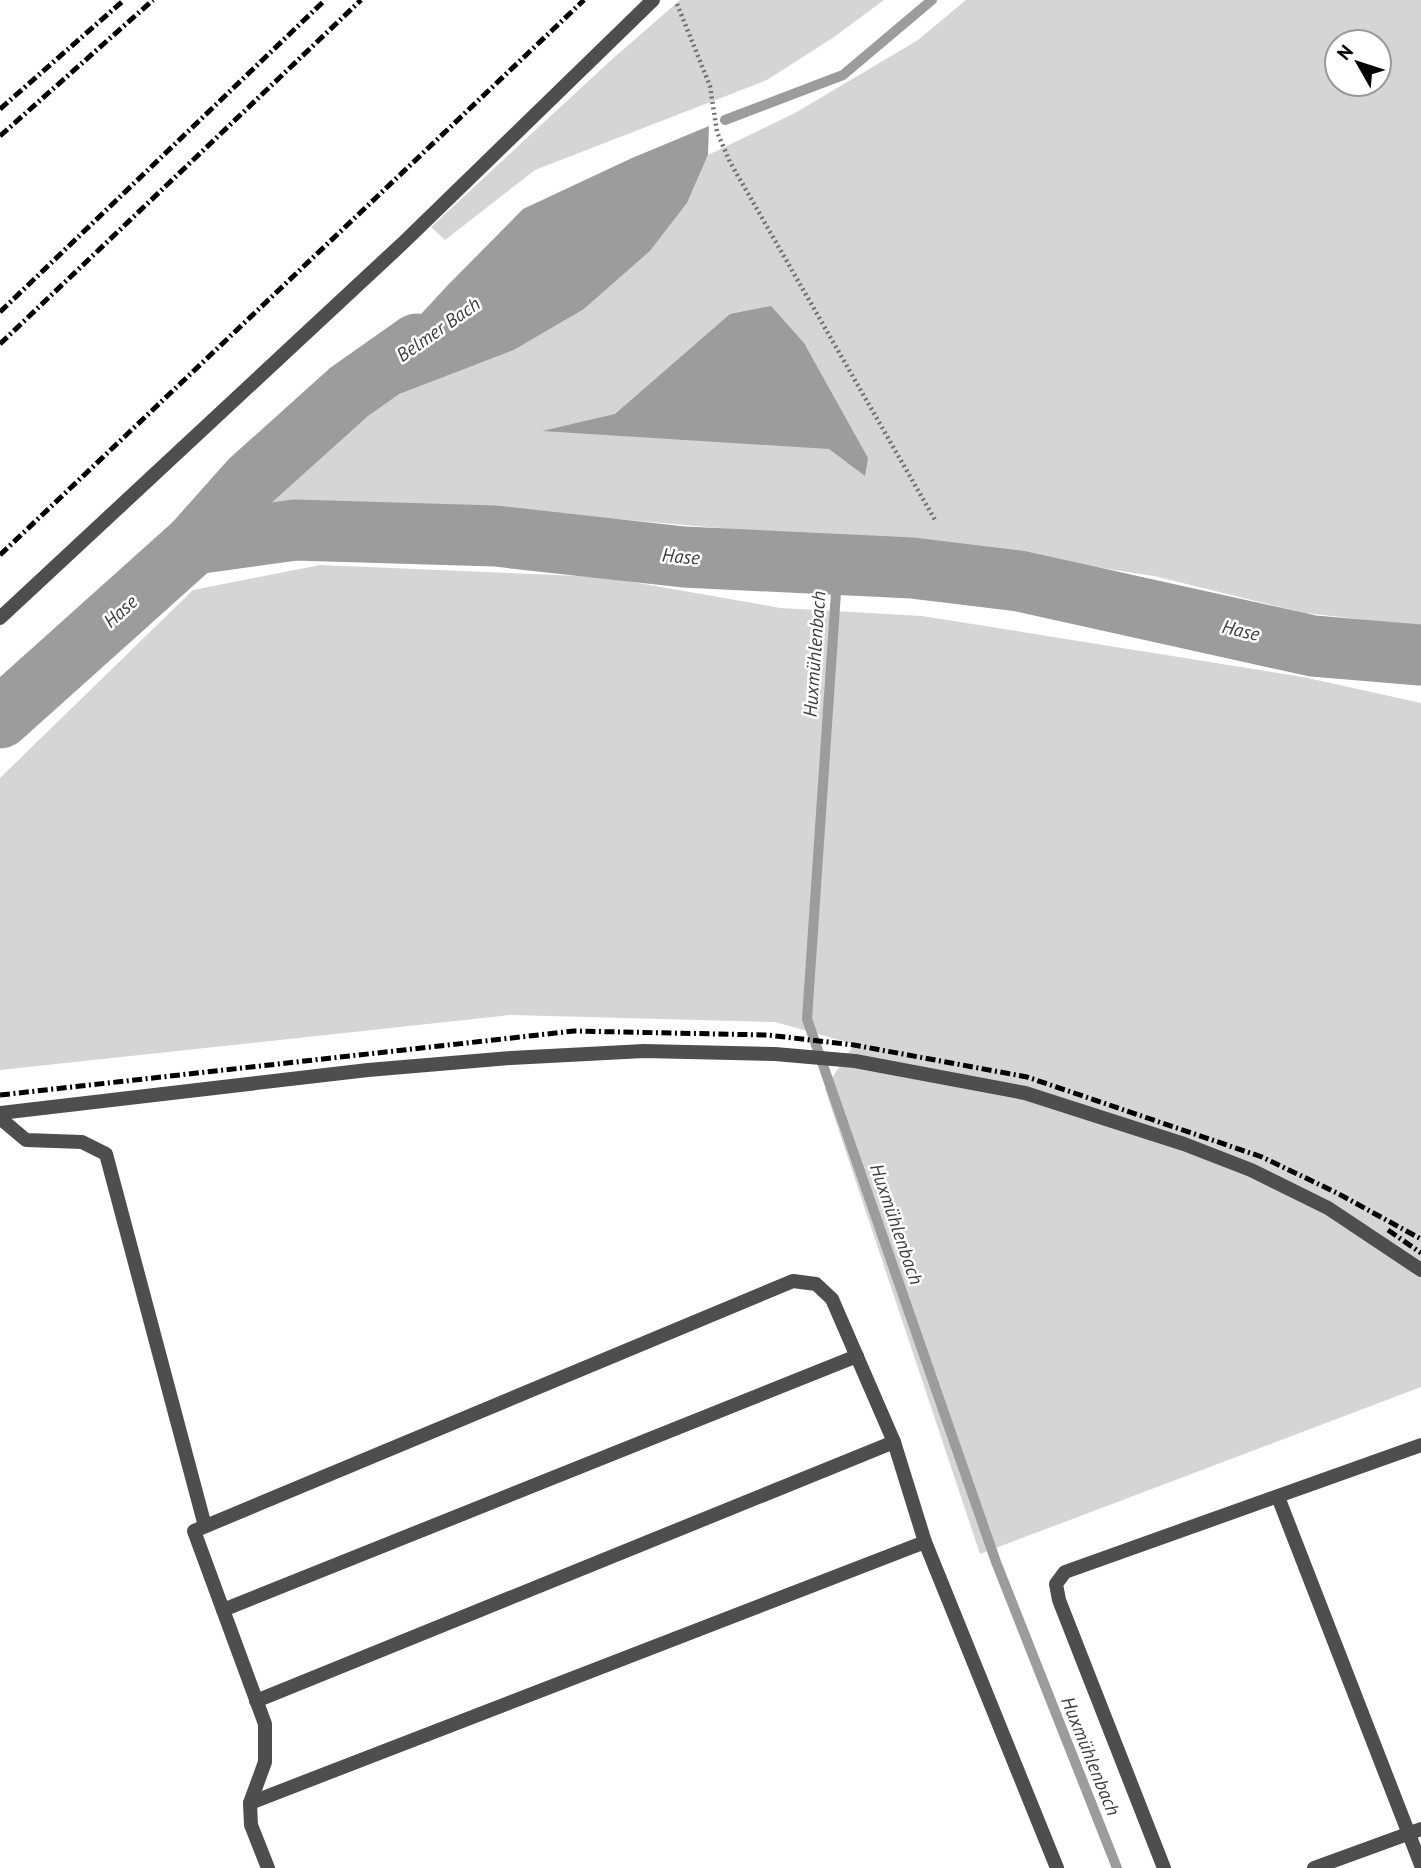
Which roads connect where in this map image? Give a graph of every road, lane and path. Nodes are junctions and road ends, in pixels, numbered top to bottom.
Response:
1 (653, 0) edge
2 (675, 0) edge
3 (935, 520) dead end
4 (0, 618) edge
5 (0, 1115) edge
6 (1421, 1270) edge
7 (857, 1356) junction
8 (894, 1442) junction
9 (1421, 1445) edge
10 (1278, 1497) junction
11 (205, 1526) junction
12 (925, 1542) junction
13 (223, 1610) junction
14 (256, 1701) junction
15 (250, 1803) junction
16 (1415, 1831) edge
17 (1421, 1865) edge
18 (268, 1868) edge
19 (1057, 1868) edge
20 (1164, 1868) edge
21 (1314, 1868) edge

1 - 4 lane
2 - 3 path
5 - 6 lane
5 - 11 lane
7 - 8 lane
7 - 11 lane
7 - 13 lane
8 - 12 lane
8 - 14 lane
9 - 10 lane
10 - 16 lane
10 - 20 lane
11 - 13 lane
12 - 15 lane
12 - 19 lane
13 - 14 lane
14 - 15 lane
15 - 18 lane
16 - 17 lane
16 - 21 lane

